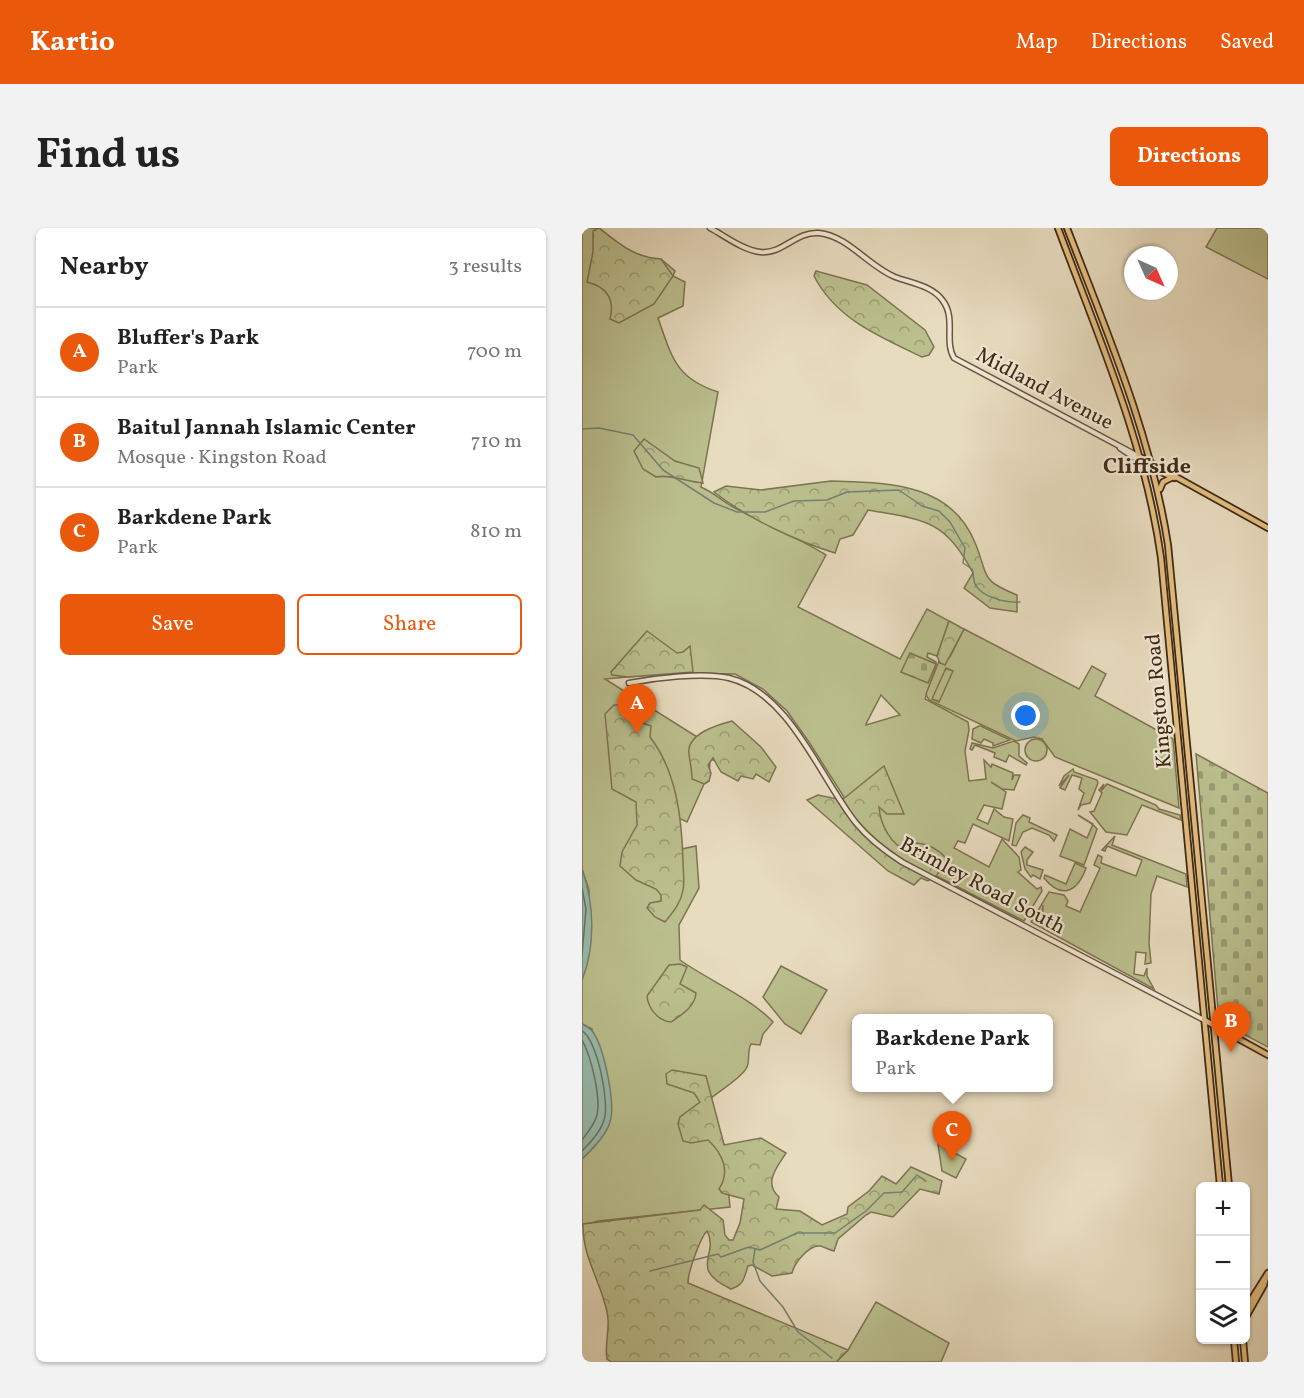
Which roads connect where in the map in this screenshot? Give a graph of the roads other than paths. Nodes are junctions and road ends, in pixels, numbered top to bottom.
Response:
1 (710, 228) edge
2 (1058, 228) edge
3 (1067, 228) edge
4 (1119, 447) junction
5 (1140, 457) junction
6 (1142, 463) junction
7 (1153, 466) junction
8 (1174, 478) junction
9 (1159, 492) junction
10 (1268, 528) edge
11 (628, 683) dead end
12 (1206, 1021) junction
13 (1215, 1026) junction
14 (1268, 1055) edge
15 (1220, 1182) edge
16 (1229, 1182) edge
17 (1267, 1275) edge
18 (1250, 1300) edge
19 (1250, 1309) edge
20 (1234, 1344) edge
21 (1243, 1344) edge
22 (1236, 1362) edge
23 (1245, 1362) edge

1 - 4 street, Midland Avenue
2 - 5 main road, Kingston Road
3 - 7 main road, Kingston Road
4 - 5 street, Midland Avenue
4 - 6 street, Midland Avenue
5 - 6 main road, Kingston Road
5 - 7 main road, Midland Avenue
6 - 7 main road, Midland Avenue
6 - 12 main road, Kingston Road
7 - 8 main road, Midland Avenue
7 - 9 main road, Kingston Road
8 - 9 main road
8 - 10 main road, Midland Avenue
9 - 13 main road, Kingston Road
11 - 12 street, Brimley Road South
12 - 13 main road
12 - 15 main road, Kingston Road
13 - 14 main road
13 - 16 main road, Kingston Road
17 - 18 main road
17 - 19 main road
20 - 22 main road
21 - 23 main road

